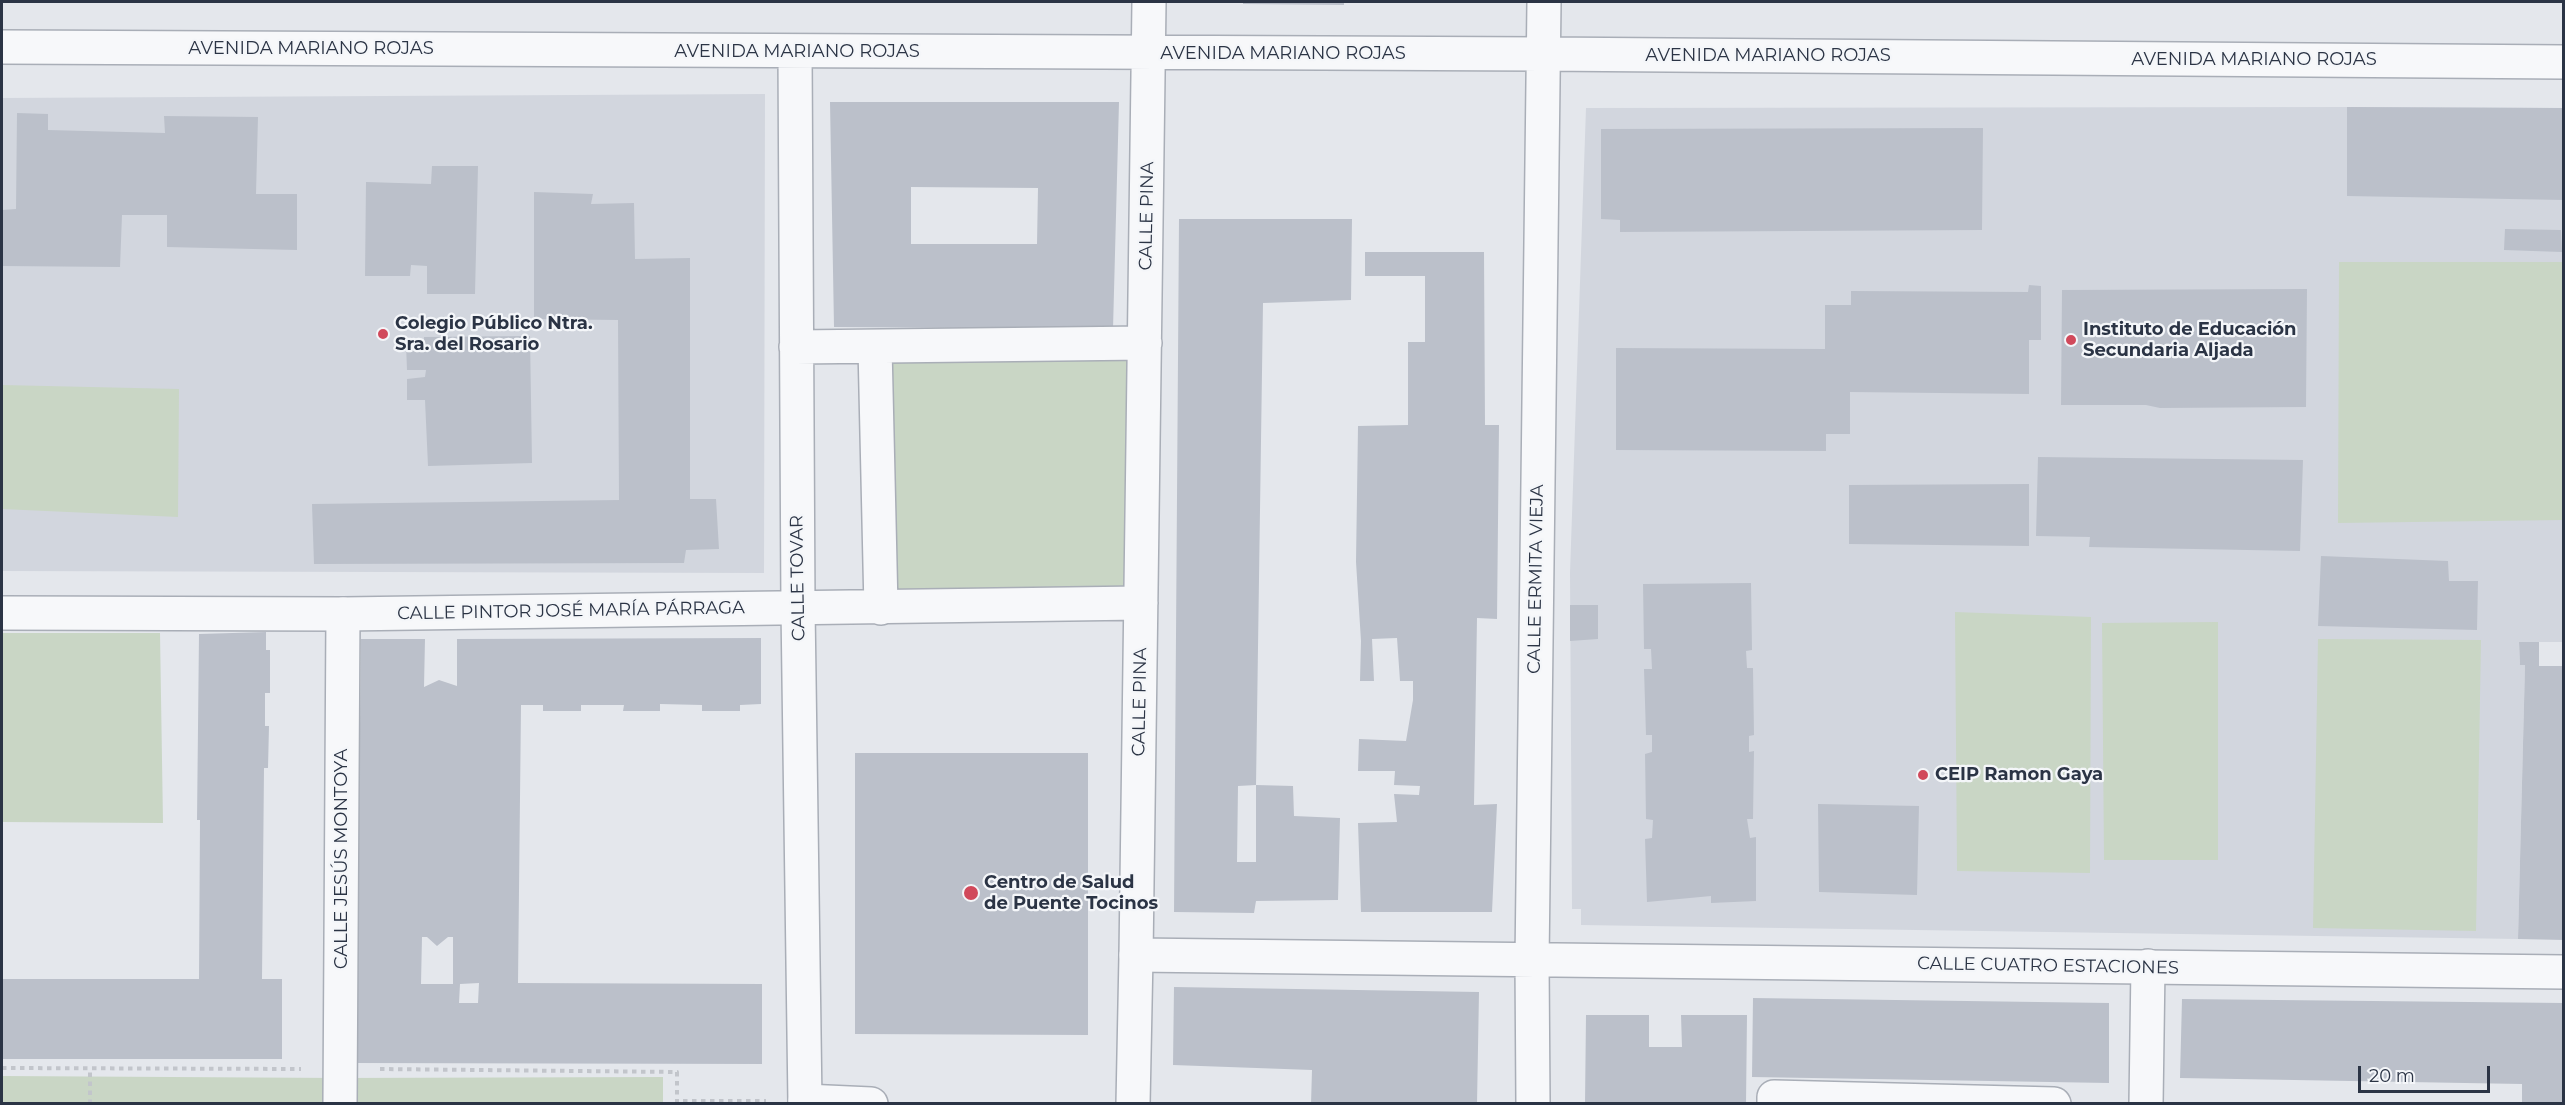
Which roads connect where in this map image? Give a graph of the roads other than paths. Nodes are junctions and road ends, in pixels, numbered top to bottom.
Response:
1 (1149, 2) edge
2 (1544, 2) edge
3 (2, 47) edge
4 (795, 52) junction
5 (1149, 53) junction
6 (1542, 54) junction
7 (2564, 63) edge
8 (1145, 343) junction
9 (796, 346) junction
10 (875, 347) junction
11 (1141, 603) junction
12 (798, 608) junction
13 (881, 608) junction
14 (2, 613) edge
15 (343, 614) junction
16 (1136, 956) junction
17 (1532, 961) junction
18 (2148, 966) junction
19 (2564, 972) edge
20 (805, 1102) edge
21 (340, 1104) edge
22 (871, 1104) edge
23 (1132, 1104) edge
24 (1533, 1104) edge
25 (1774, 1104) edge
26 (2054, 1104) edge
27 (2146, 1104) edge

1 - 5 street, CALLE PINA
2 - 6 street, CALLE ERMITA VIEJA
3 - 4 street, AVENIDA MARIANO ROJAS
4 - 5 street, AVENIDA MARIANO ROJAS
4 - 9 street, CALLE TOVAR
5 - 6 street, AVENIDA MARIANO ROJAS
5 - 8 street, CALLE PINA
6 - 7 street, AVENIDA MARIANO ROJAS
6 - 17 street, CALLE ERMITA VIEJA
8 - 10 street
8 - 11 street, CALLE PINA
9 - 10 street
9 - 12 street, CALLE TOVAR
10 - 13 street
11 - 13 street, CALLE PINTOR JOSÉ MARÍA PÁRRAGA
11 - 16 street, CALLE PINA
12 - 13 street, CALLE PINTOR JOSÉ MARÍA PÁRRAGA
12 - 15 street, CALLE PINTOR JOSÉ MARÍA PÁRRAGA
12 - 20 street, CALLE TOVAR
14 - 15 street, CALLE PINTOR JOSÉ MARÍA PÁRRAGA
15 - 21 street, CALLE JESÚS MONTOYA
16 - 17 street
16 - 23 street, CALLE PINA
17 - 18 street, CALLE CUATRO ESTACIONES
17 - 24 street, CALLE ERMITA VIEJA
18 - 19 street, CALLE CUATRO ESTACIONES
18 - 27 street
20 - 22 street
25 - 26 street

